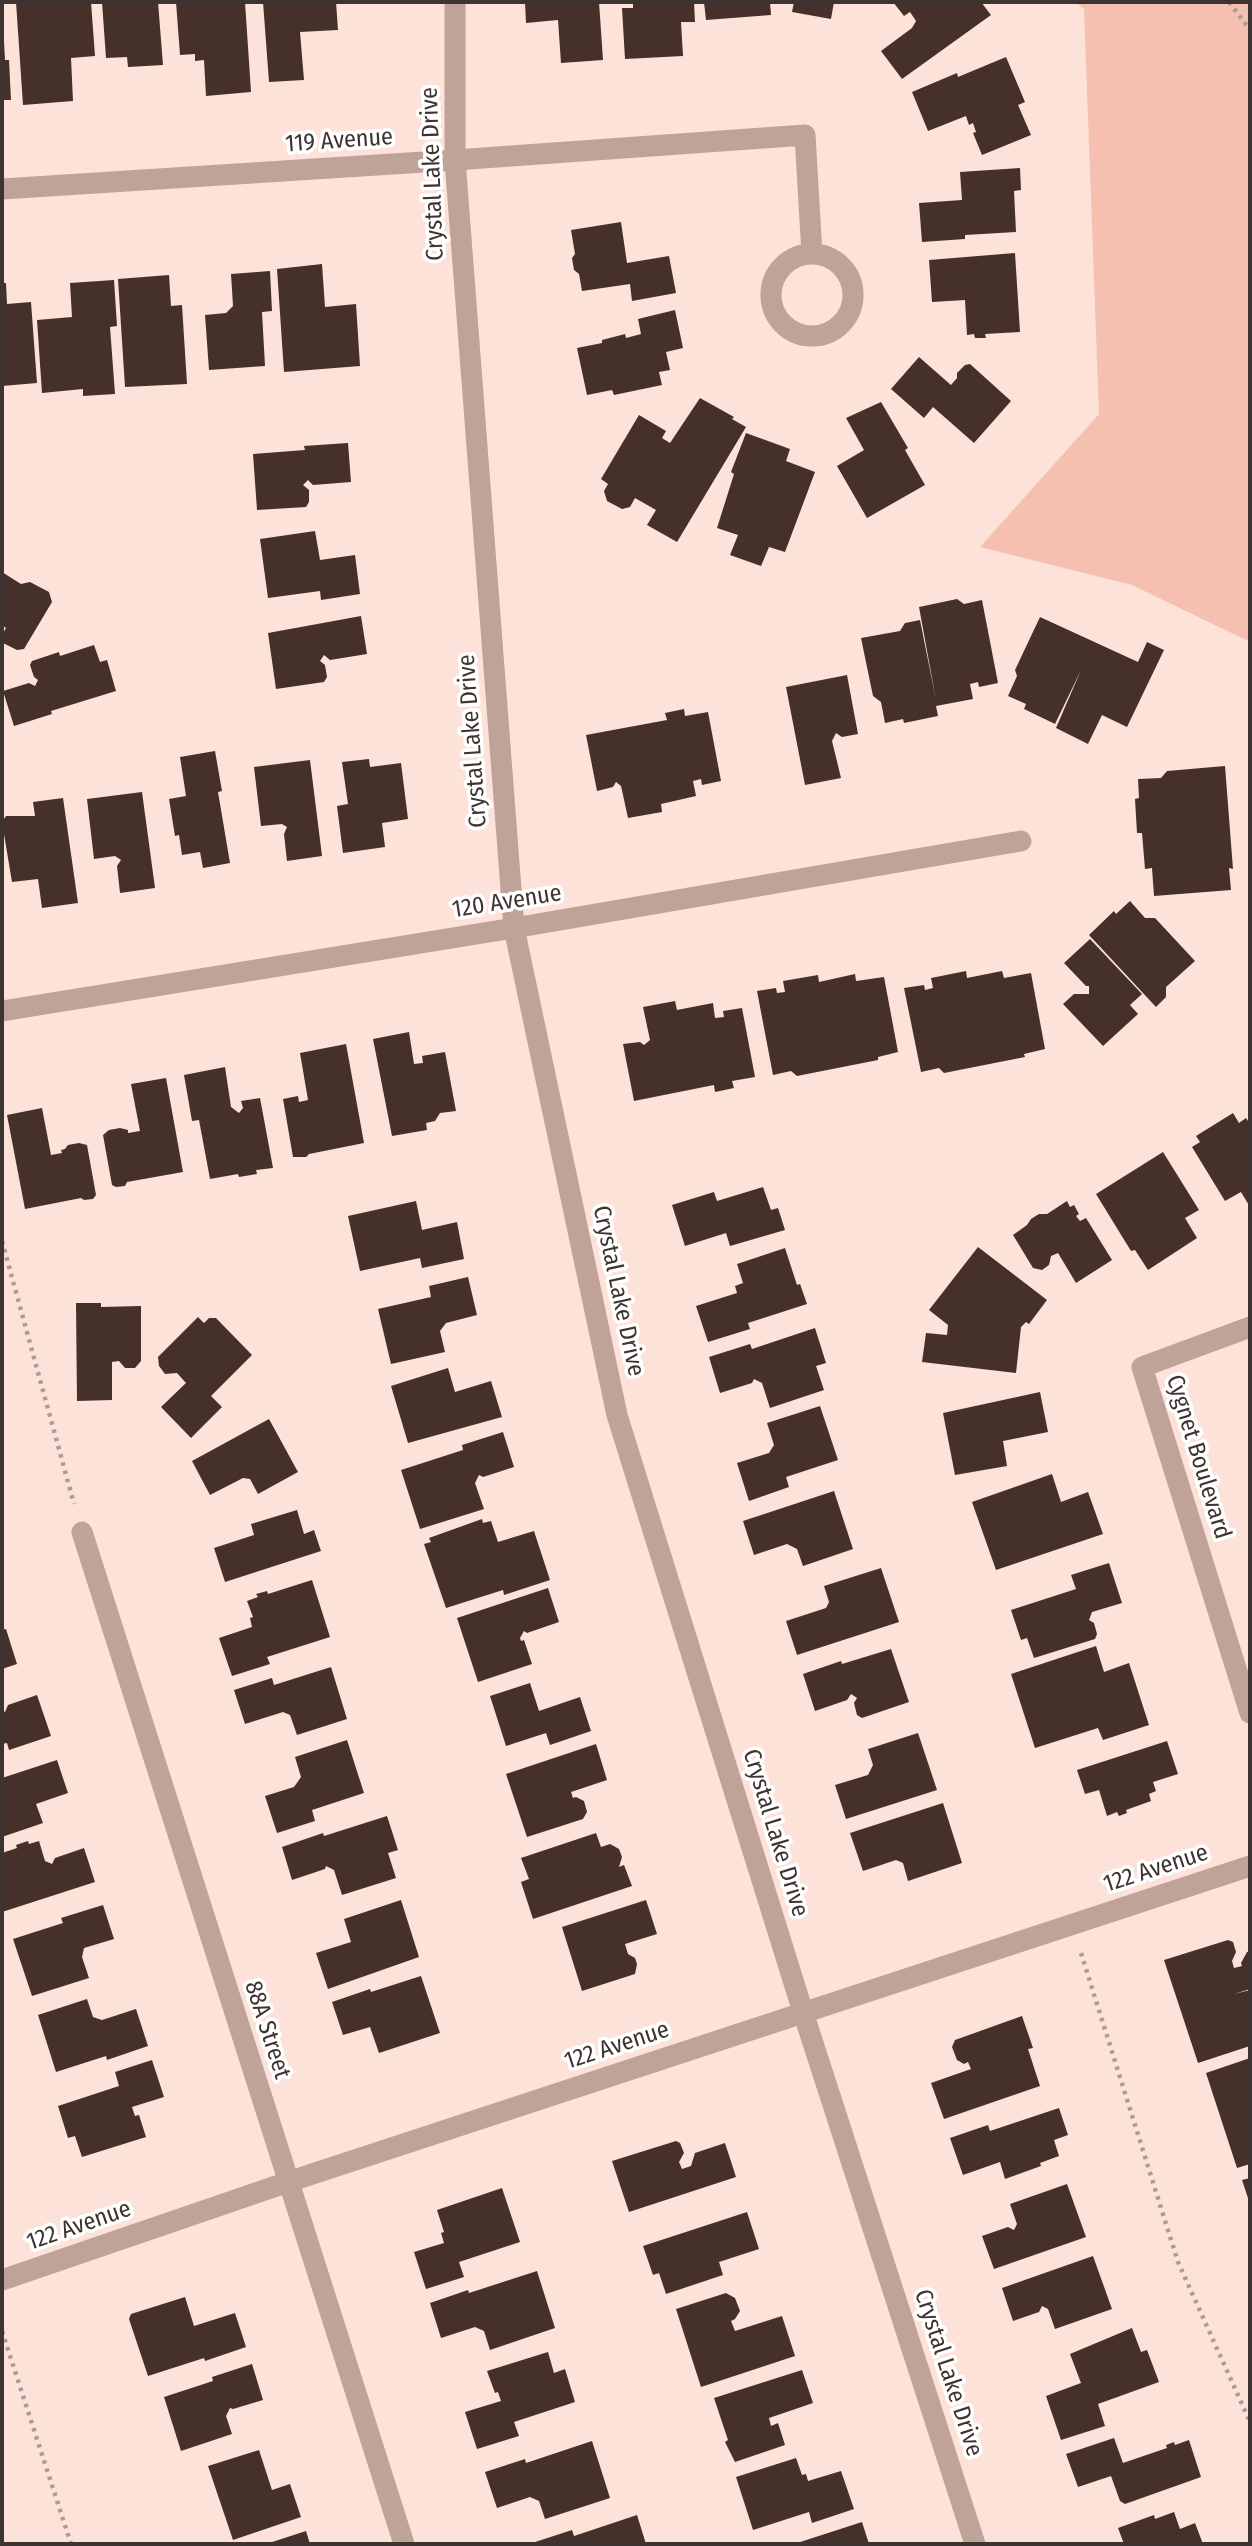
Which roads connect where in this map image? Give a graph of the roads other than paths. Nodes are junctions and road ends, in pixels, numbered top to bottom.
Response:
1 (455, 2) edge
2 (454, 160) junction
3 (2, 189) edge
4 (812, 254) dead end
5 (1021, 841) dead end
6 (514, 928) junction
7 (2, 1011) edge
8 (1250, 1327) edge
9 (82, 1532) road end
10 (1250, 1713) edge
11 (1250, 1866) edge
12 (803, 2012) junction
13 (288, 2182) junction
14 (2, 2280) edge
15 (404, 2544) edge
16 (975, 2544) edge

1 - 2 street, Crystal Lake Drive
2 - 3 street, 119 Avenue
2 - 4 street, 119 Avenue
2 - 6 street, Crystal Lake Drive
5 - 6 street, 120 Avenue
6 - 7 street, 120 Avenue
6 - 12 street, Crystal Lake Drive
8 - 10 street, Cygnet Boulevard
9 - 13 street, 88A Street
11 - 12 street, 122 Avenue
12 - 13 street, 122 Avenue
12 - 16 street, Crystal Lake Drive
13 - 14 street, 122 Avenue
13 - 15 street, 88A Street

